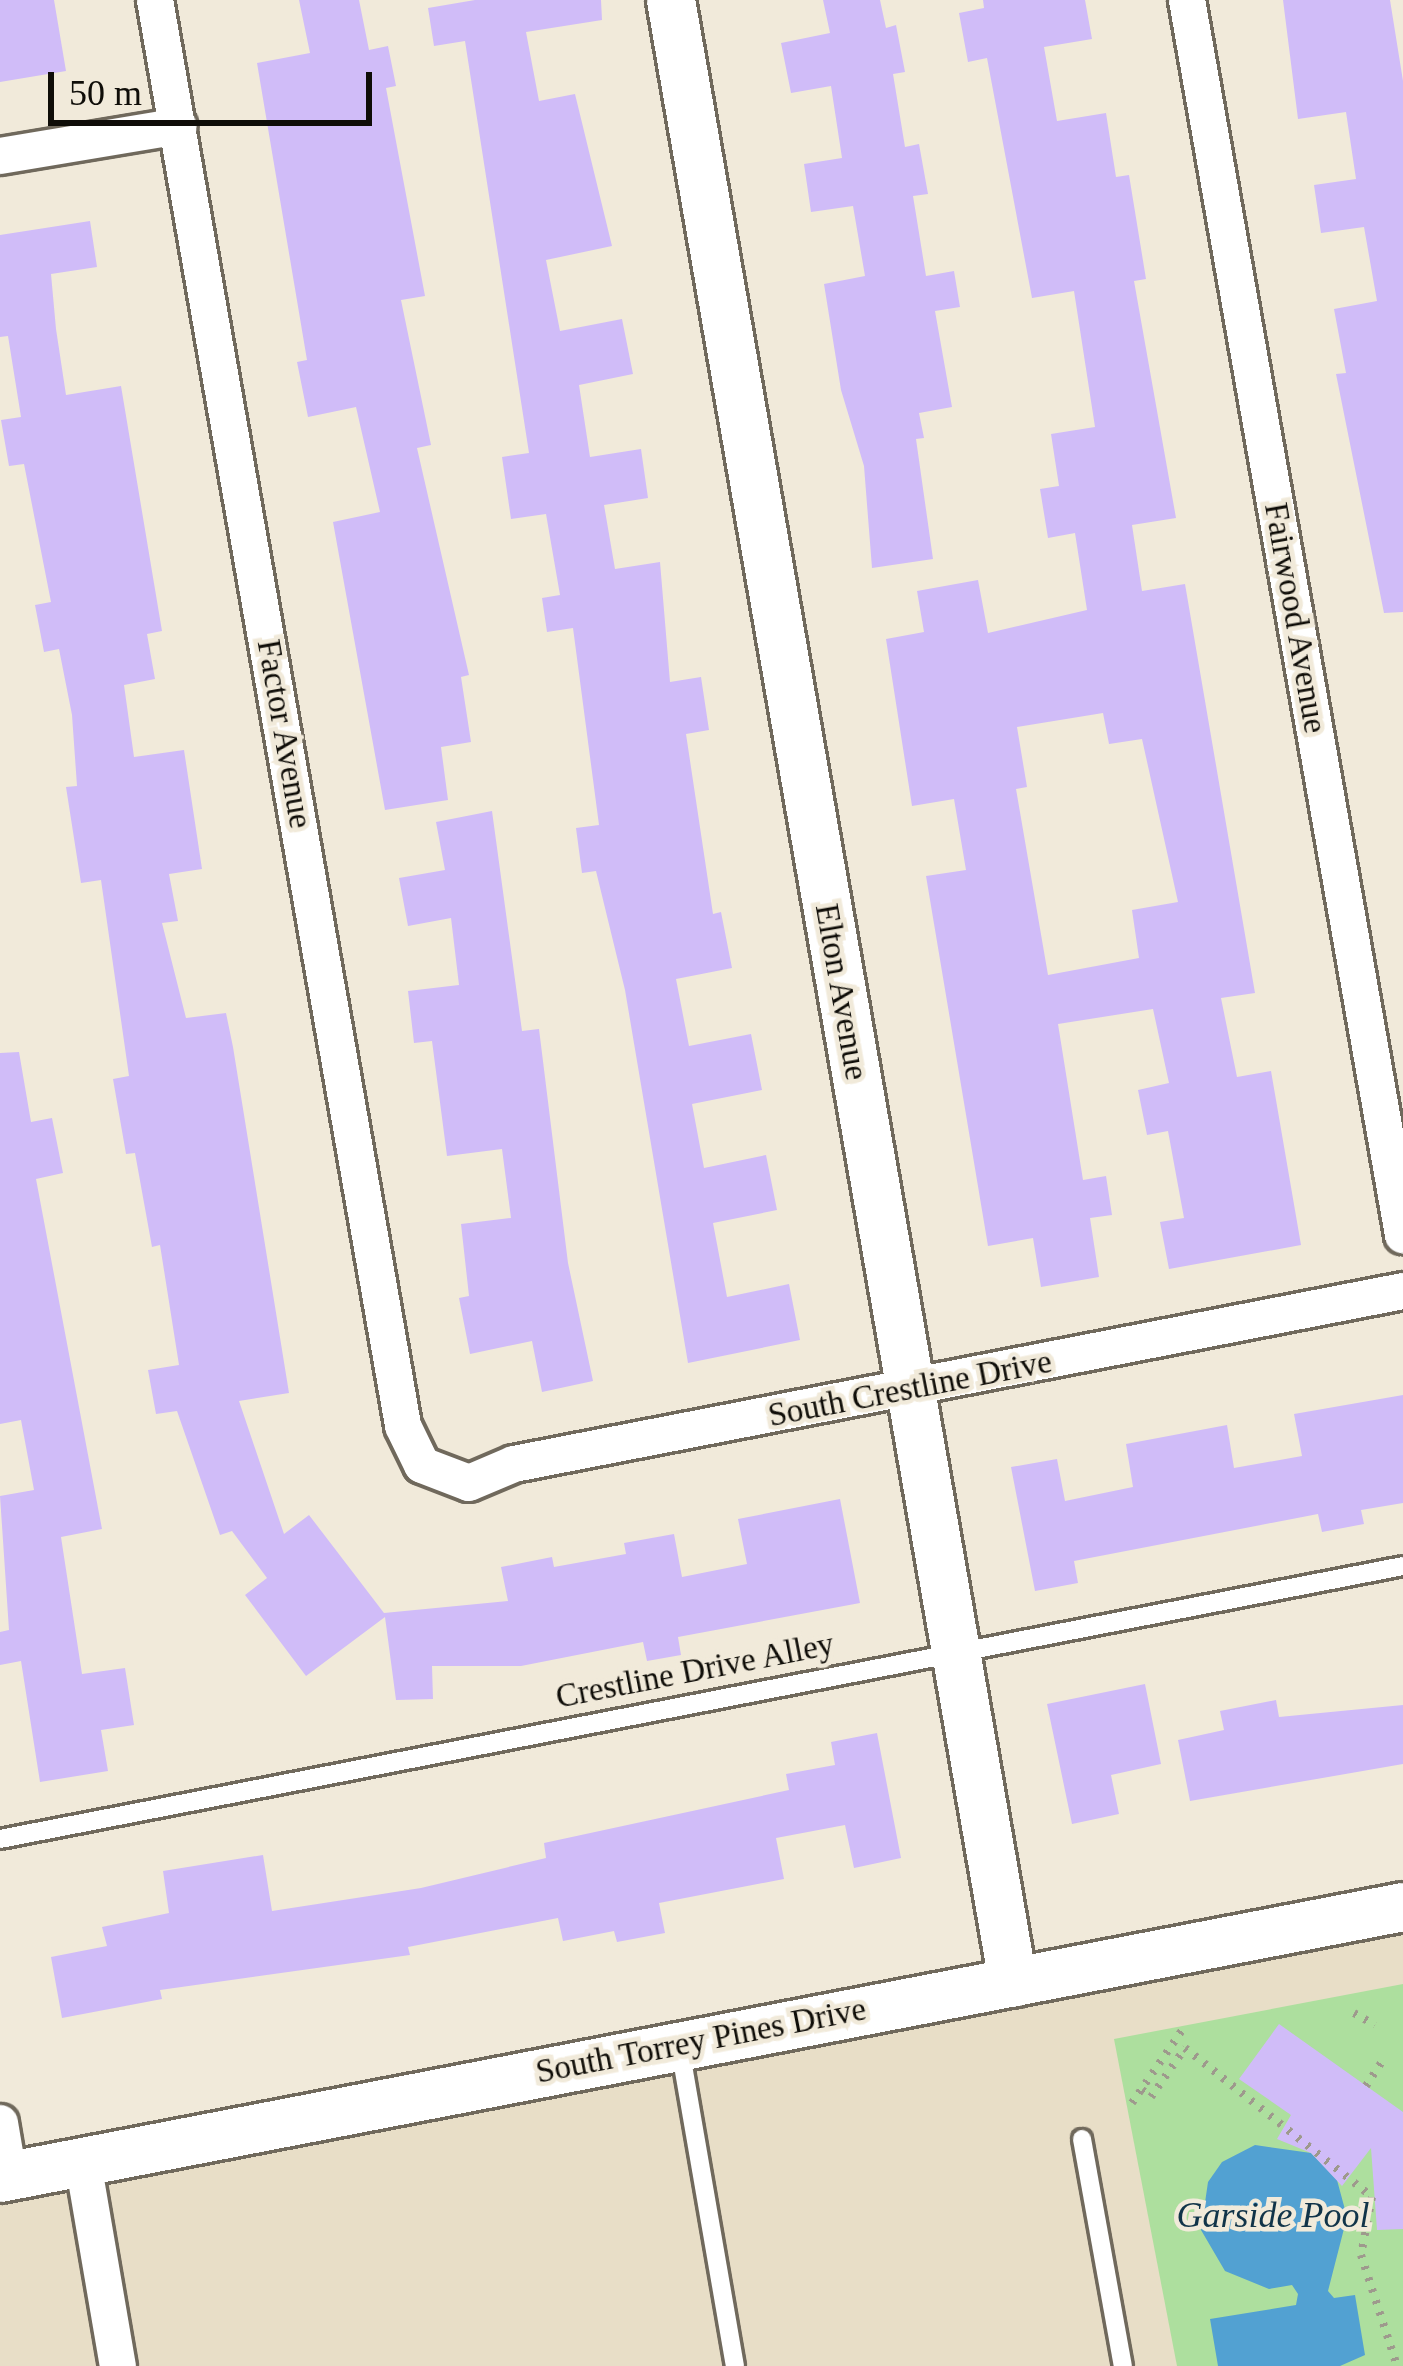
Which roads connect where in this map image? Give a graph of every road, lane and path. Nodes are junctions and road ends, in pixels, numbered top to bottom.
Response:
1 (155, 0) edge
2 (671, 0) edge
3 (1187, 0) edge
4 (179, 126) junction
5 (0, 156) edge
6 (1403, 1235) edge
7 (1403, 1291) edge
8 (908, 1390) junction
9 (422, 1465) joint
10 (1403, 1566) edge
11 (954, 1653) junction
12 (0, 1839) edge
13 (1403, 1906) edge
14 (1012, 1983) junction
15 (1354, 2013) dead end
16 (1376, 2025) dead end
17 (1185, 2026) dead end
18 (680, 2043) junction
19 (1384, 2058) dead end
20 (1366, 2086) dead end
21 (1142, 2090) junction
22 (1132, 2103) dead end
23 (0, 2123) edge
24 (1082, 2139) dead end
25 (83, 2162) junction
26 (5, 2177) edge
27 (118, 2366) edge
28 (735, 2366) edge
29 (1123, 2366) edge
30 (1396, 2366) edge

1 - 4 street, Factor Avenue
2 - 8 street, Elton Avenue
3 - 6 street, Fairwood Avenue
4 - 5 street
4 - 9 street, Factor Avenue
7 - 8 street, South Crestline Drive
8 - 9 street, South Crestline Drive
8 - 11 street, Elton Avenue
10 - 11 lane, Crestline Drive Alley
11 - 12 lane, Crestline Drive Alley
11 - 14 street, Elton Avenue
13 - 14 street, South Torrey Pines Drive
14 - 18 street, South Torrey Pines Drive
15 - 16 path
17 - 21 path
18 - 25 street, South Torrey Pines Drive
18 - 28 lane
19 - 20 path
21 - 22 path
21 - 30 path
23 - 26 street
24 - 29 lane
25 - 26 street, South Torrey Pines Drive
25 - 27 street

